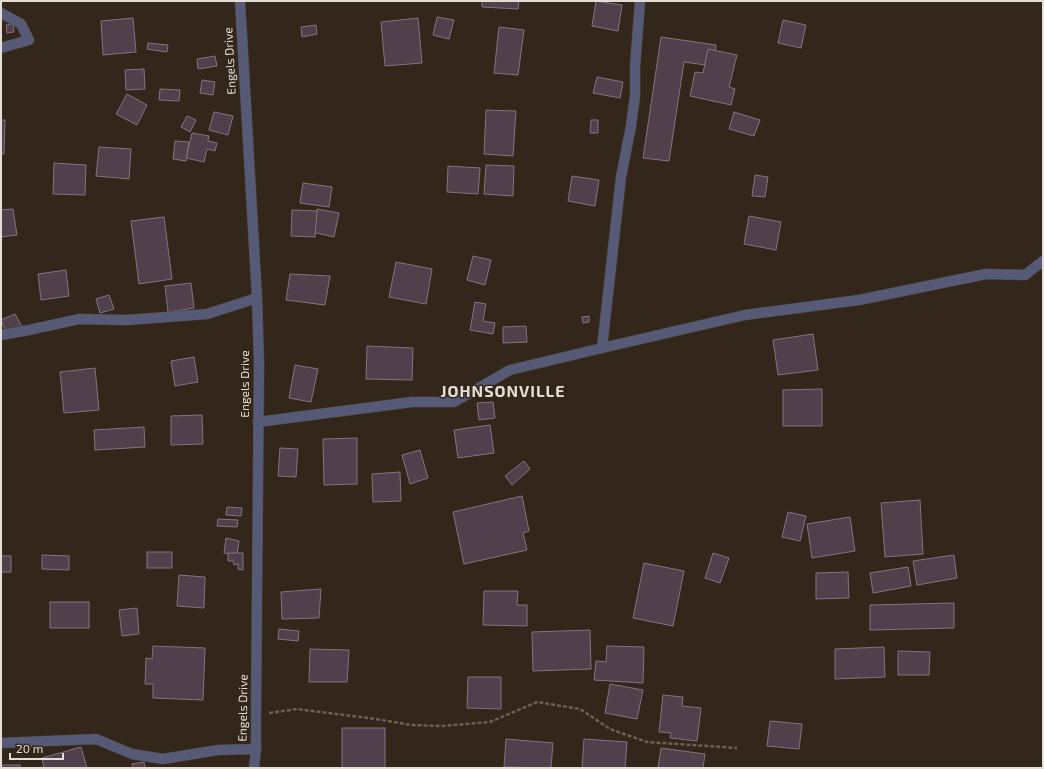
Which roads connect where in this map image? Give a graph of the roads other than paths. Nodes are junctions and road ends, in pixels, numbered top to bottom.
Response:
1 (240, 1) edge
2 (640, 1) edge
3 (1, 13) edge
4 (1, 48) edge
5 (1043, 261) edge
6 (257, 298) junction
7 (1, 335) edge
8 (602, 348) junction
9 (258, 422) junction
10 (1, 743) edge
11 (256, 749) junction
12 (254, 768) edge

1 - 6 street, Engels Drive
2 - 8 street
3 - 4 street
5 - 8 street
6 - 7 street
6 - 9 street, Engels Drive
8 - 9 street
9 - 11 street, Engels Drive
10 - 11 street
11 - 12 street, Engels Drive

